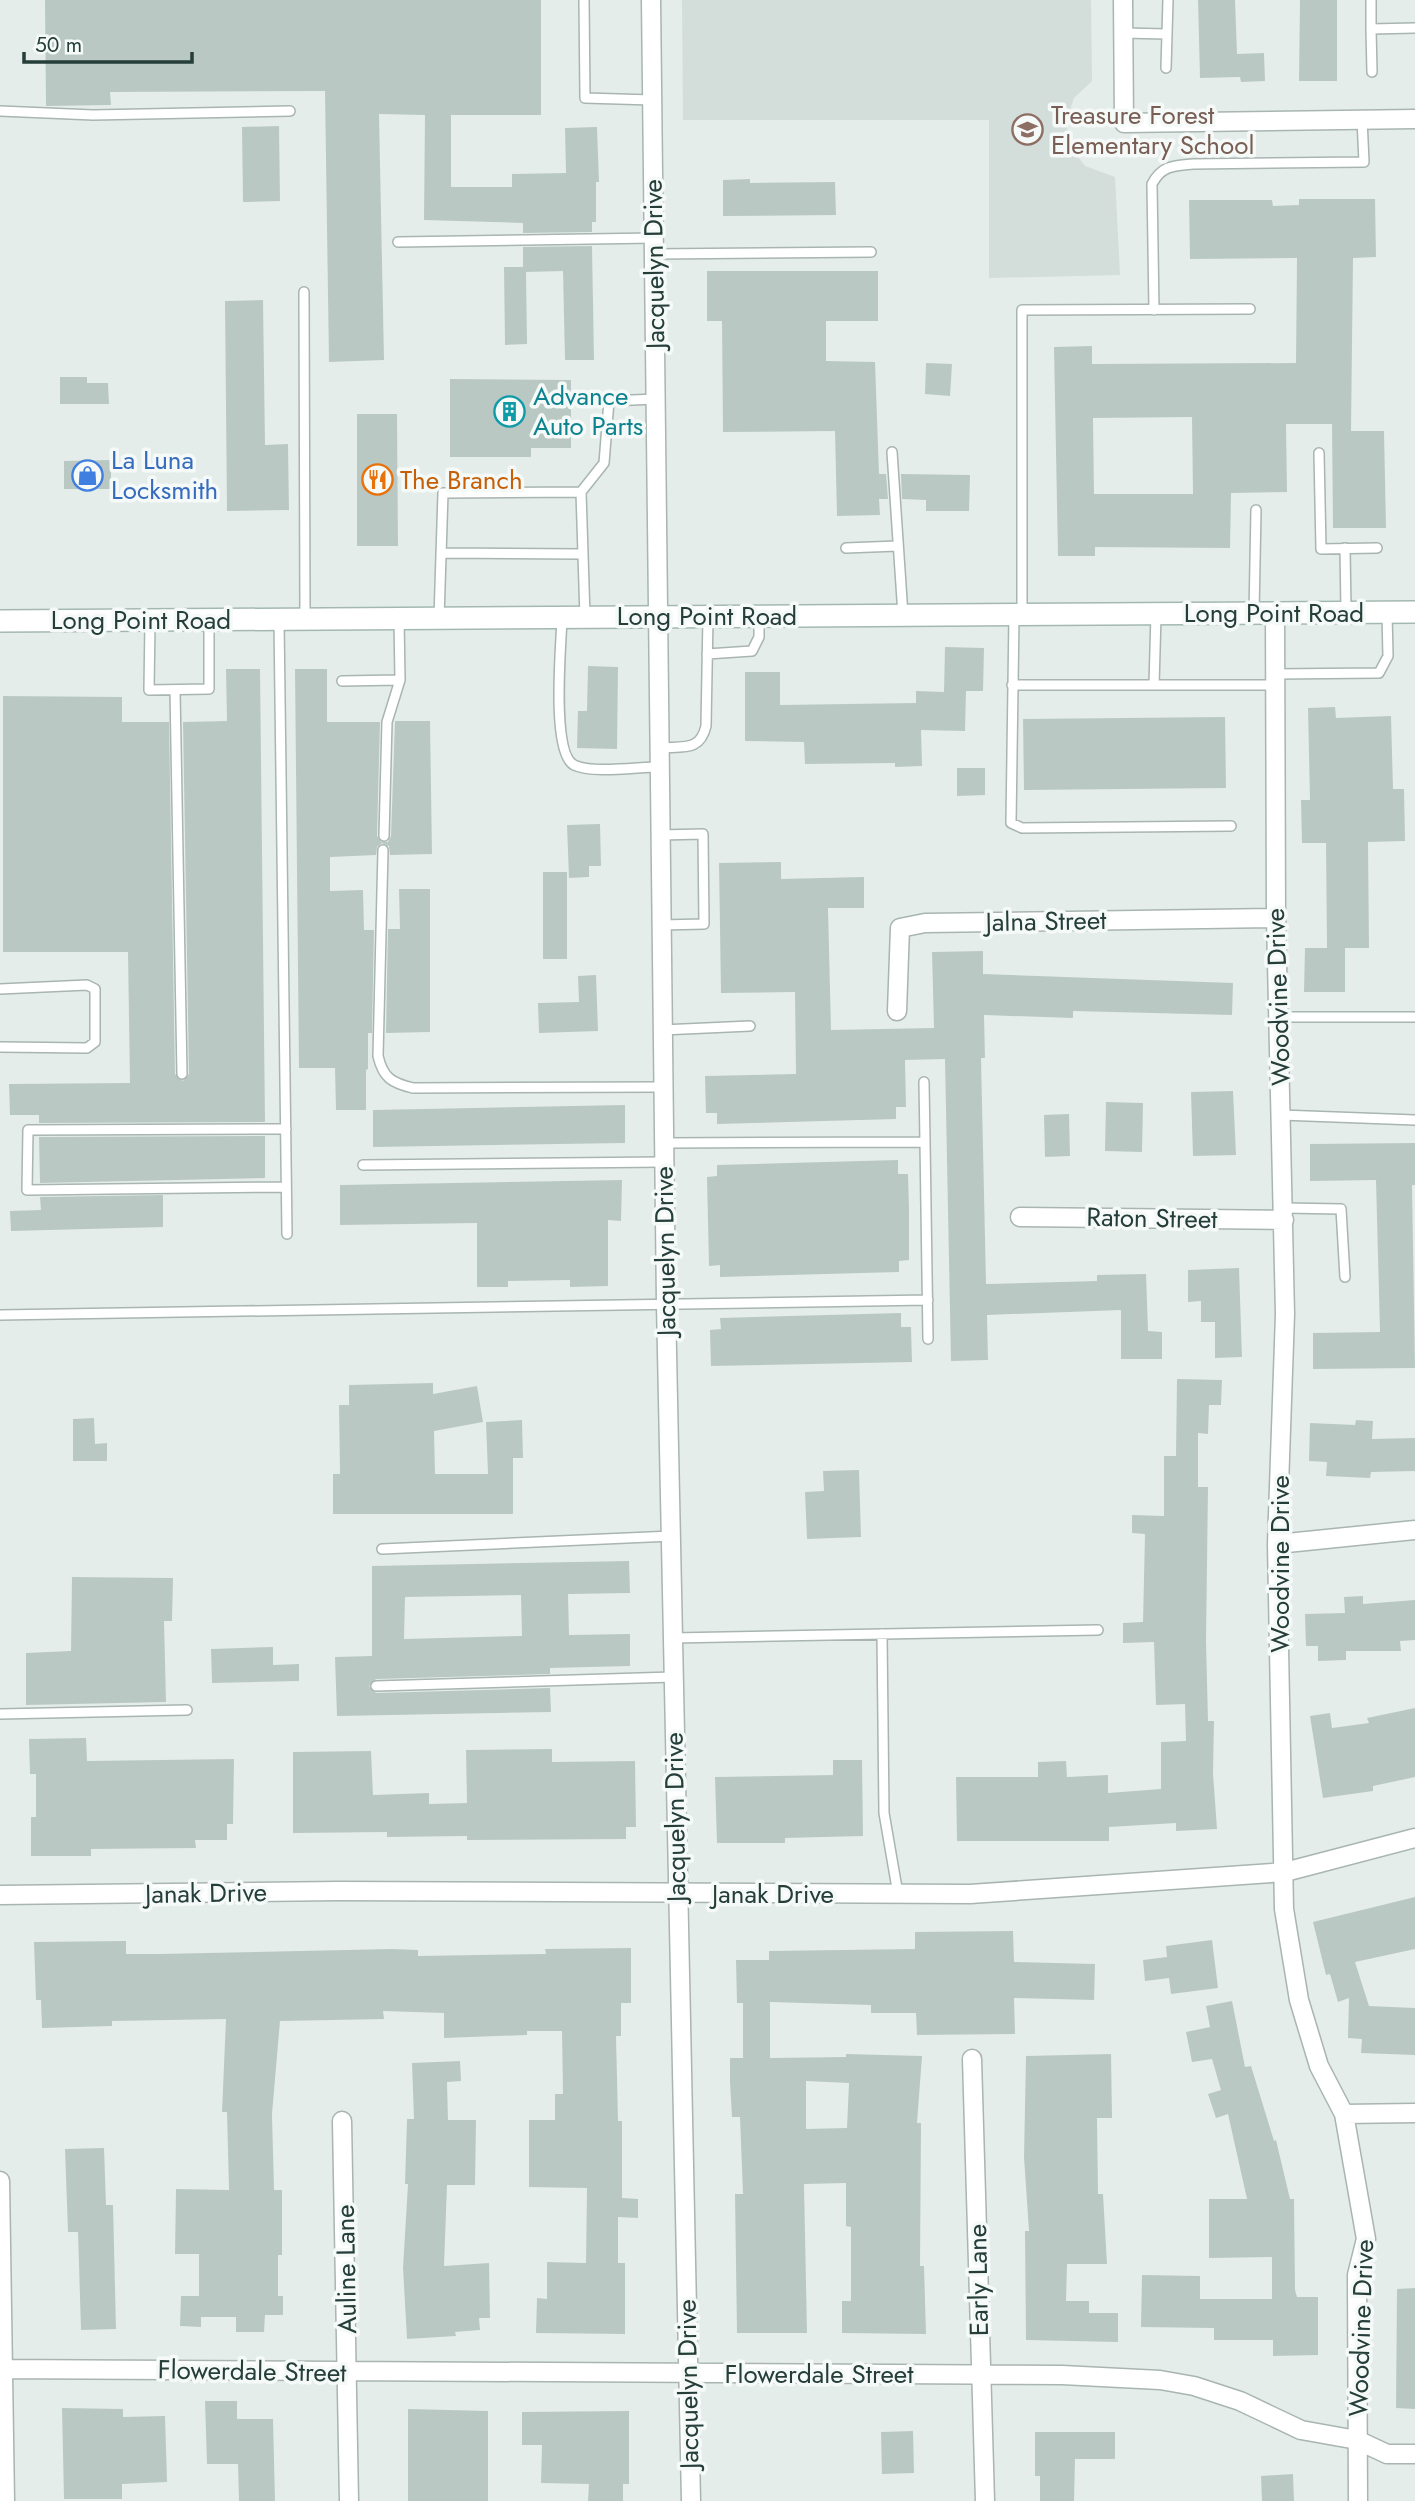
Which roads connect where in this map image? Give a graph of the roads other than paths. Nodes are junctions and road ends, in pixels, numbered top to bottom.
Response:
1 (584, 0) edge
2 (651, 0) edge
3 (1123, 0) edge
4 (1168, 0) edge
5 (1371, 0) edge
6 (1415, 28) edge
7 (1371, 29) junction
8 (1123, 33) junction
9 (1167, 34) junction
10 (1166, 68) dead end
11 (1372, 72) dead end
12 (652, 100) junction
13 (0, 111) edge
14 (290, 111) dead end
15 (1415, 118) edge
16 (1362, 119) junction
17 (398, 242) dead end
18 (654, 246) junction
19 (870, 253) dead end
20 (304, 292) dead end
21 (1250, 309) dead end
22 (1154, 310) junction
23 (656, 400) junction
24 (892, 452) dead end
25 (1319, 453) dead end
26 (581, 492) junction
27 (1256, 510) dead end
28 (897, 547) junction
29 (846, 548) dead end
30 (1345, 548) junction
31 (1377, 548) dead end
32 (441, 553) junction
33 (581, 554) junction
34 (1346, 612) junction
35 (1387, 612) junction
36 (1415, 612) edge
37 (1265, 613) junction
38 (1018, 614) junction
39 (1156, 614) junction
40 (903, 615) junction
41 (708, 616) junction
42 (760, 616) junction
43 (562, 617) junction
44 (585, 617) junction
45 (657, 617) junction
46 (399, 618) junction
47 (439, 618) junction
48 (279, 619) junction
49 (150, 620) junction
50 (209, 620) junction
51 (305, 620) junction
52 (0, 621) edge
53 (707, 654) junction
54 (1275, 679) junction
55 (400, 680) junction
56 (342, 681) dead end
57 (1012, 685) junction
58 (1154, 685) junction
59 (175, 690) junction
60 (659, 748) junction
61 (659, 767) junction
62 (1231, 826) dead end
63 (660, 835) junction
64 (384, 836) dead end
65 (383, 850) dead end
66 (1276, 918) junction
67 (661, 925) junction
68 (0, 989) edge
69 (897, 1011) dead end
70 (1278, 1017) junction
71 (1415, 1017) edge
72 (750, 1026) dead end
73 (662, 1030) junction
74 (0, 1047) edge
75 (182, 1074) dead end
76 (924, 1082) dead end
77 (662, 1087) junction
78 (1281, 1115) junction
79 (1415, 1120) edge
80 (286, 1129) junction
81 (925, 1142) junction
82 (664, 1143) junction
83 (664, 1162) junction
84 (363, 1165) dead end
85 (286, 1187) junction
86 (1284, 1214) junction
87 (1020, 1217) dead end
88 (287, 1234) dead end
89 (1345, 1277) dead end
90 (928, 1300) junction
91 (666, 1304) junction
92 (0, 1315) edge
93 (929, 1339) dead end
94 (1415, 1530) edge
95 (672, 1536) junction
96 (1277, 1544) junction
97 (382, 1549) dead end
98 (1098, 1630) dead end
99 (882, 1634) junction
100 (673, 1638) junction
101 (673, 1677) junction
102 (376, 1686) dead end
103 (187, 1710) dead end
104 (0, 1714) edge
105 (1415, 1838) edge
106 (1285, 1872) junction
107 (676, 1894) junction
108 (898, 1894) junction
109 (0, 1895) edge
110 (972, 2059) dead end
111 (1415, 2113) edge
112 (1344, 2114) junction
113 (342, 2121) dead end
114 (0, 2181) edge
115 (1, 2369) edge
116 (348, 2372) junction
117 (688, 2374) junction
118 (980, 2374) junction
119 (1357, 2440) junction
120 (1415, 2454) edge
121 (5, 2501) edge
122 (349, 2501) edge
123 (691, 2501) edge
124 (985, 2501) edge
125 (1357, 2501) edge

1 - 12 lane
2 - 12 street, Jacquelyn Drive
3 - 8 street
4 - 9 lane
5 - 7 lane
6 - 7 lane
7 - 11 lane
8 - 9 lane
8 - 16 street
9 - 10 lane
12 - 18 street, Jacquelyn Drive
13 - 14 lane
15 - 16 street
16 - 22 lane
17 - 18 lane
18 - 19 lane
18 - 23 street, Jacquelyn Drive
20 - 51 lane
21 - 22 lane
22 - 38 lane
23 - 26 lane
23 - 45 street, Jacquelyn Drive
24 - 28 lane
25 - 30 lane
26 - 32 lane
26 - 33 lane
27 - 37 lane
28 - 29 lane
28 - 40 lane
30 - 31 lane
30 - 34 lane
32 - 33 lane
32 - 47 lane
33 - 44 lane
34 - 35 main road, Long Point Road
34 - 37 main road, Long Point Road
35 - 36 main road, Long Point Road
35 - 54 lane
37 - 39 main road, Long Point Road
37 - 54 street, Woodvine Drive
38 - 39 main road, Long Point Road
38 - 40 main road, Long Point Road
38 - 57 lane
39 - 58 lane
40 - 42 main road, Long Point Road
41 - 42 main road, Long Point Road
41 - 45 main road, Long Point Road
41 - 53 lane
42 - 53 lane
43 - 44 main road, Long Point Road
43 - 47 main road, Long Point Road
43 - 61 lane
44 - 45 main road, Long Point Road
45 - 60 street, Jacquelyn Drive
46 - 47 main road, Long Point Road
46 - 51 main road, Long Point Road
46 - 55 lane
48 - 50 main road, Long Point Road
48 - 51 main road, Long Point Road
48 - 80 lane
49 - 50 main road, Long Point Road
49 - 52 main road, Long Point Road
49 - 59 lane
50 - 59 lane
53 - 60 lane
54 - 58 lane
54 - 66 street, Woodvine Drive
55 - 56 lane
55 - 64 lane
57 - 58 lane
57 - 62 lane
59 - 75 lane
60 - 61 street, Jacquelyn Drive
61 - 63 street, Jacquelyn Drive
63 - 67 street, Jacquelyn Drive
63 - 67 lane
65 - 77 lane
66 - 69 street, Jalna Street
66 - 70 street, Woodvine Drive
67 - 73 street, Jacquelyn Drive
68 - 74 lane
70 - 71 lane
70 - 78 street, Woodvine Drive
72 - 73 lane
73 - 77 street, Jacquelyn Drive
76 - 81 lane
77 - 82 street, Jacquelyn Drive
78 - 79 lane
78 - 86 street, Woodvine Drive
80 - 85 lane
80 - 85 lane
81 - 82 lane
81 - 90 lane
82 - 83 street, Jacquelyn Drive
83 - 84 lane
83 - 91 street, Jacquelyn Drive
85 - 88 lane
86 - 87 street, Raton Street
86 - 89 lane
86 - 96 street, Woodvine Drive
90 - 91 lane
90 - 93 lane
91 - 92 lane
91 - 95 street, Jacquelyn Drive
94 - 96 street
95 - 97 lane
95 - 100 street, Jacquelyn Drive
96 - 106 street, Woodvine Drive
98 - 99 lane
99 - 100 lane
99 - 108 lane
100 - 101 street, Jacquelyn Drive
101 - 102 lane
101 - 107 street, Jacquelyn Drive
103 - 104 lane
105 - 106 street, Janak Drive
106 - 108 street, Janak Drive
106 - 112 street, Woodvine Drive
107 - 108 street, Janak Drive
107 - 109 street, Janak Drive
107 - 117 street, Jacquelyn Drive
110 - 118 street, Early Lane
111 - 112 street
112 - 119 street, Woodvine Drive
113 - 116 street, Auline Lane
114 - 115 street
115 - 116 street, Flowerdale Street
115 - 121 street
116 - 117 street, Flowerdale Street
116 - 122 street, Auline Lane
117 - 118 street, Flowerdale Street
117 - 123 street, Jacquelyn Drive
118 - 119 street, Flowerdale Street
118 - 124 street, Early Lane
119 - 120 street, Flowerdale Street
119 - 125 street, Woodvine Drive

